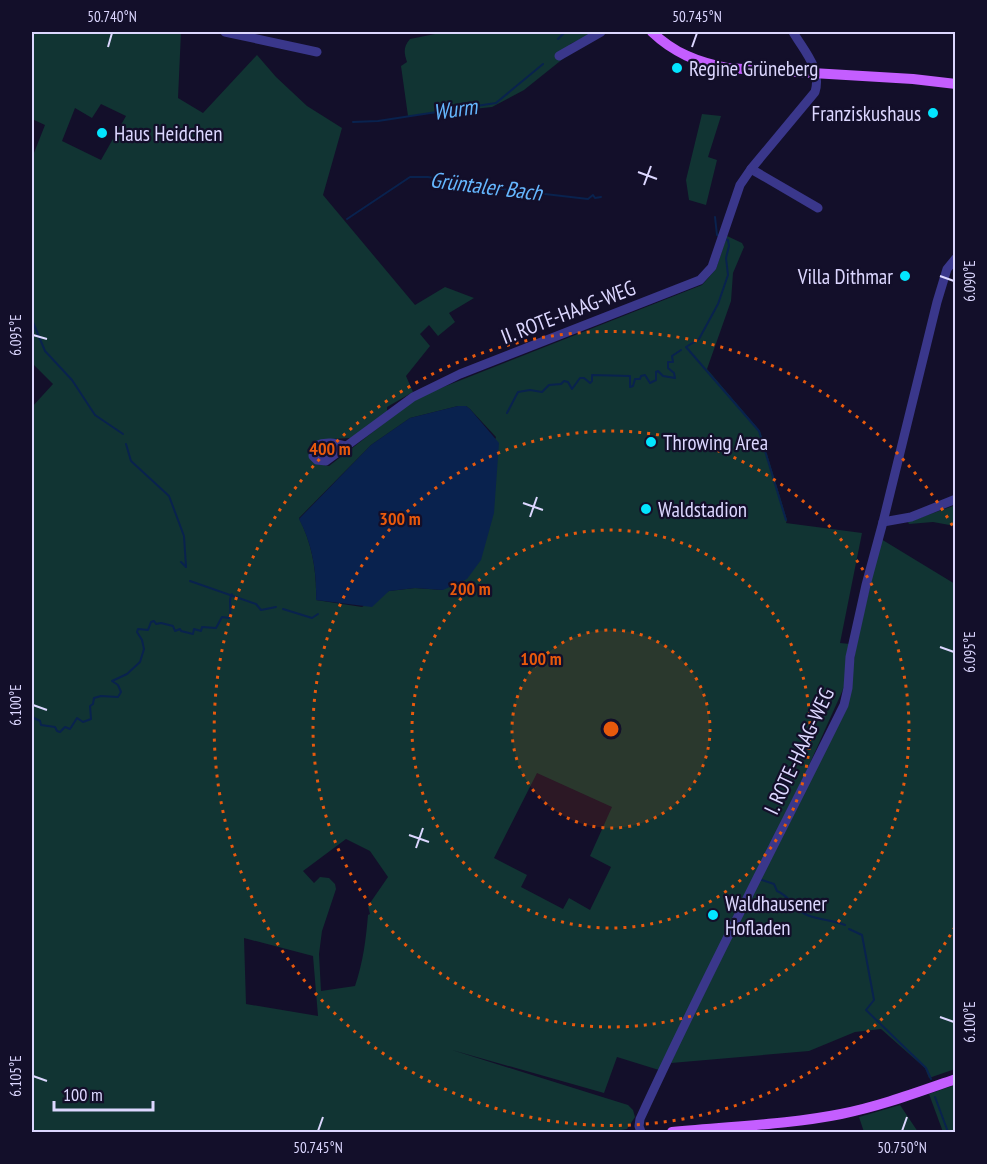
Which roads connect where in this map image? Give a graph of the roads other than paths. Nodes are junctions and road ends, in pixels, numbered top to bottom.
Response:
1 (225, 32) edge
2 (601, 32) edge
3 (652, 32) edge
4 (793, 32) edge
5 (238, 33) edge
6 (317, 52) dead end
7 (559, 56) dead end
8 (817, 74) junction
9 (956, 84) edge
10 (751, 169) junction
11 (818, 208) dead end
12 (956, 258) edge
13 (346, 446) dead end
14 (956, 500) edge
15 (883, 522) junction
16 (956, 1079) edge
17 (641, 1132) edge
18 (672, 1132) edge

1 - 5 street
2 - 7 street
3 - 8 main road
4 - 8 street
5 - 6 street
8 - 9 main road
8 - 10 street, II. ROTE-HAAG-WEG
10 - 11 street
10 - 13 street, II. ROTE-HAAG-WEG
12 - 15 street, I. ROTE-HAAG-WEG
14 - 15 street
15 - 17 street, I. ROTE-HAAG-WEG
16 - 18 main road

